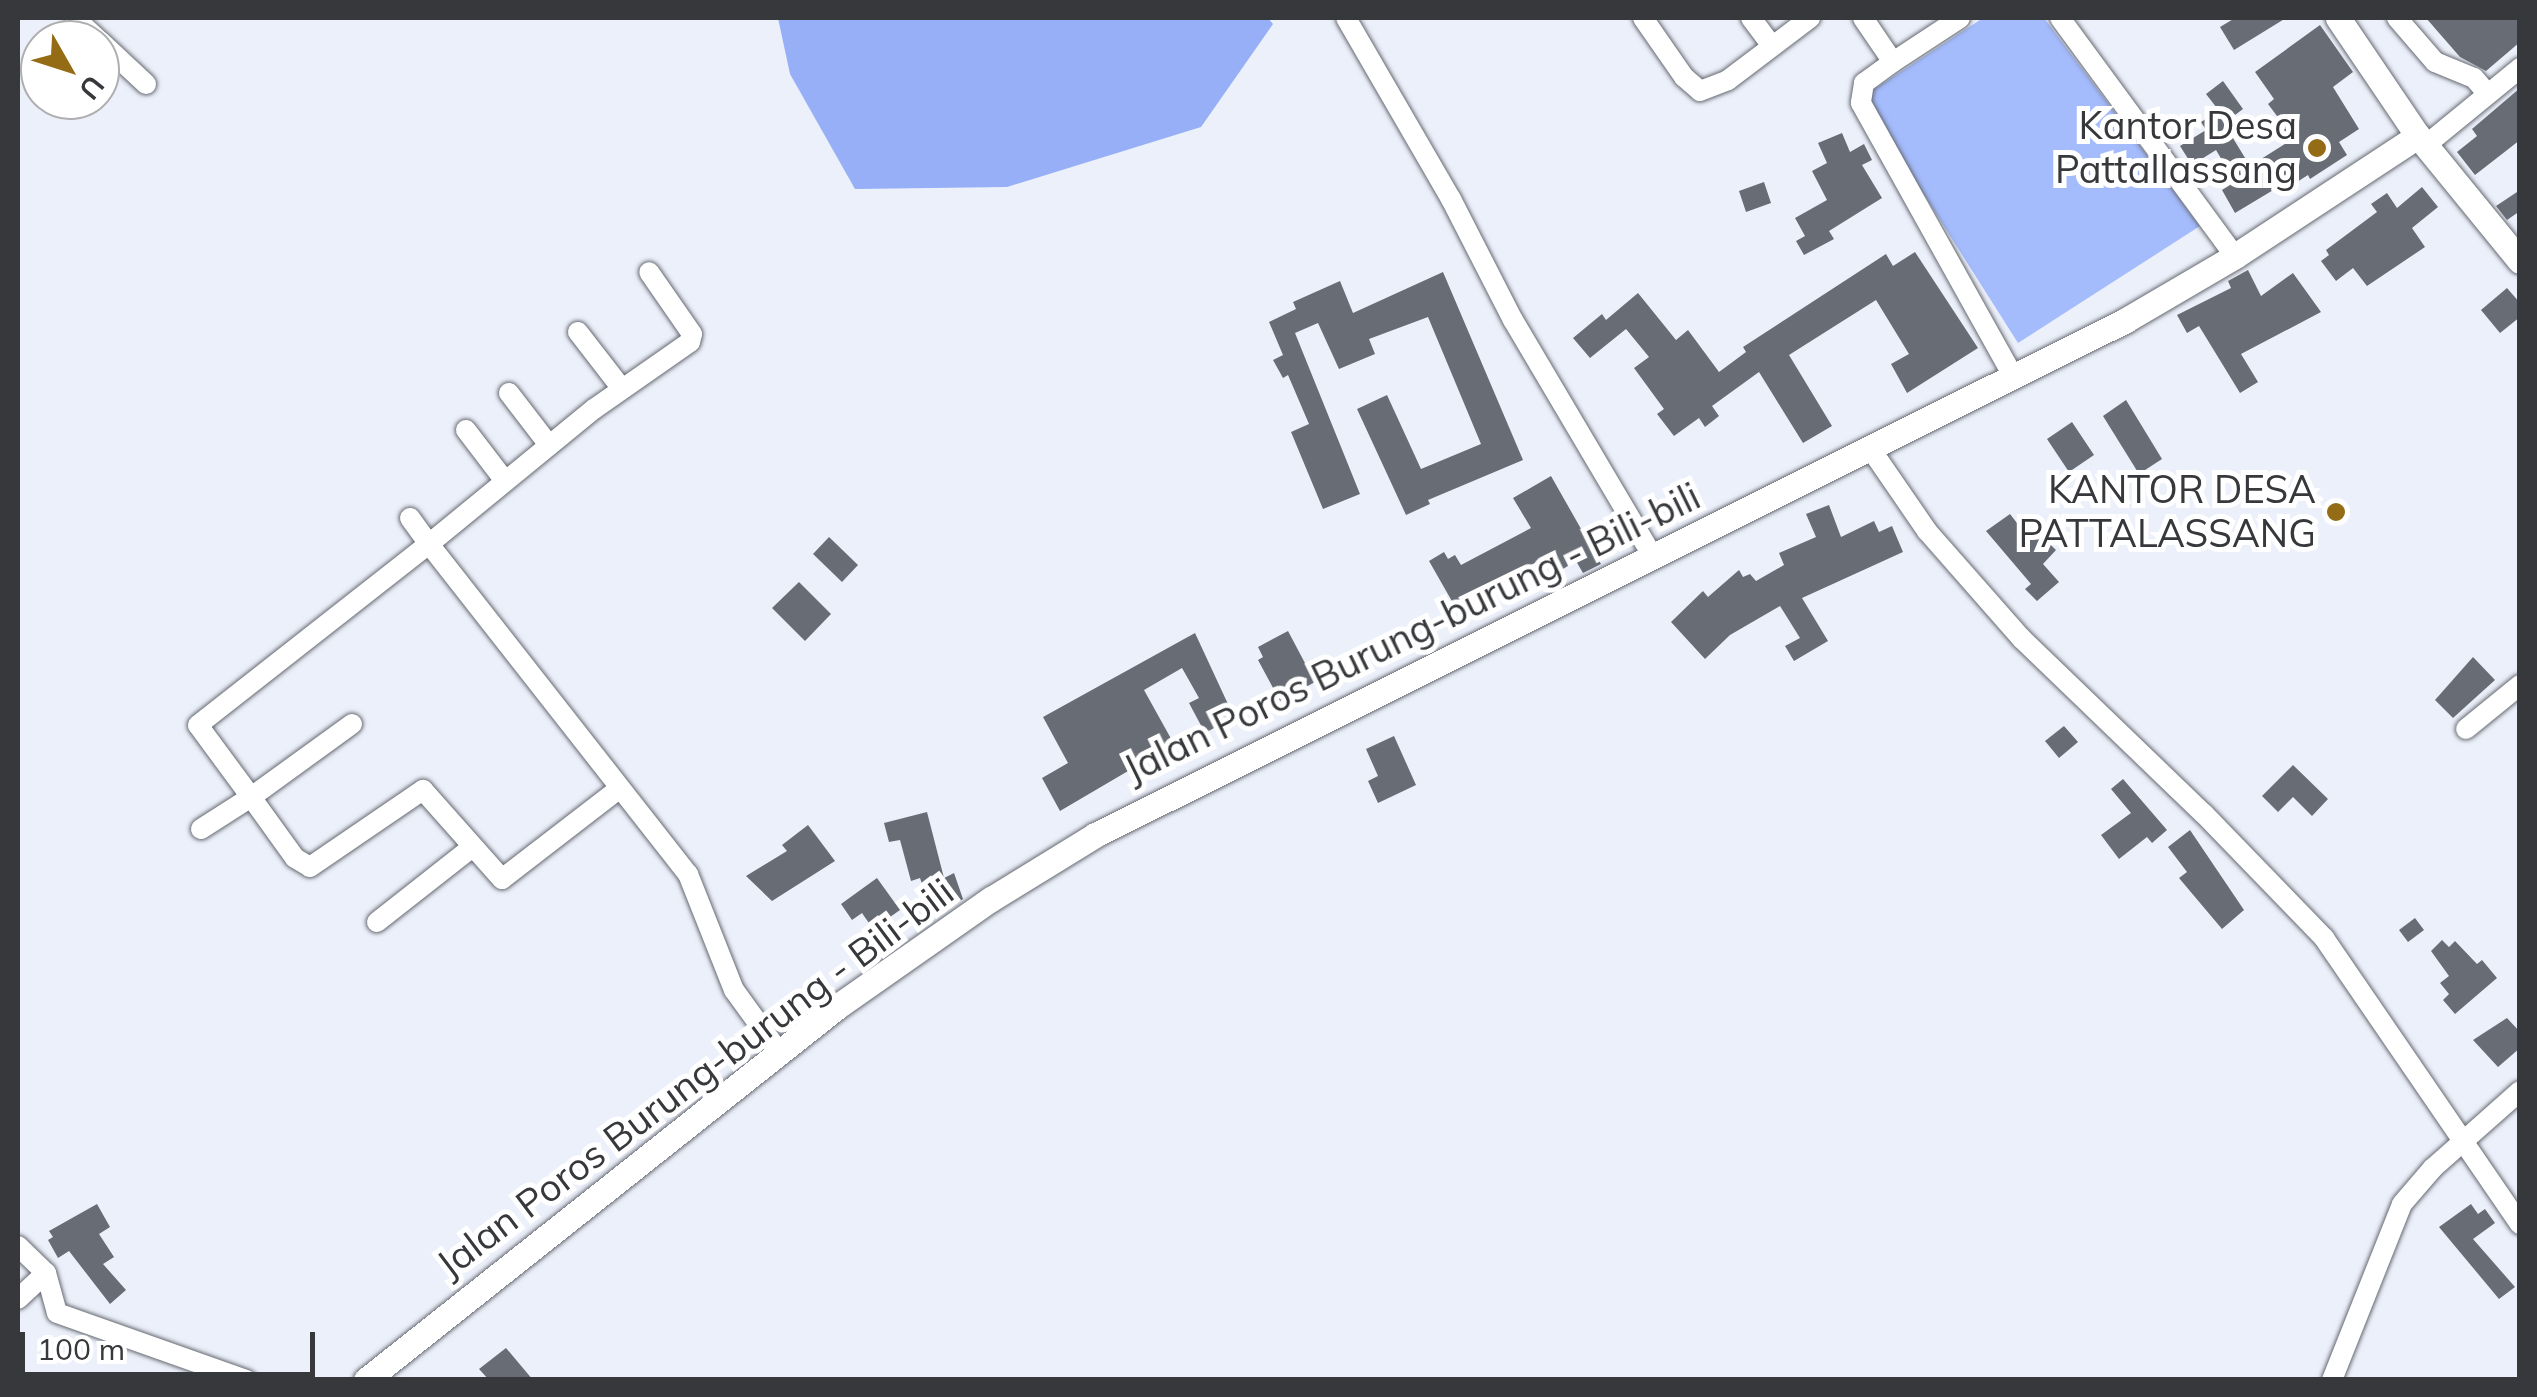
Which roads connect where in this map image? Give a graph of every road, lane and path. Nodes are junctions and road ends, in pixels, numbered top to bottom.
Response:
1 (1346, 18) edge
2 (1643, 18) edge
3 (1751, 18) edge
4 (1810, 18) edge
5 (1863, 18) edge
6 (1960, 18) edge
7 (2060, 18) edge
8 (2340, 18) edge
9 (2398, 18) edge
10 (1772, 46) junction
11 (120, 60) edge
12 (1893, 62) junction
13 (2520, 68) edge
14 (146, 84) dead end
15 (2488, 94) junction
16 (2422, 141) junction
17 (2235, 256) junction
18 (2520, 261) edge
19 (649, 272) dead end
20 (578, 332) dead end
21 (2014, 378) junction
22 (622, 389) junction
23 (509, 394) dead end
24 (466, 430) dead end
25 (548, 445) junction
26 (1870, 448) junction
27 (504, 481) junction
28 (410, 518) dead end
29 (429, 544) junction
30 (1652, 555) junction
31 (2520, 685) edge
32 (352, 724) dead end
33 (2466, 729) dead end
34 (619, 788) junction
35 (251, 797) junction
36 (202, 829) dead end
37 (471, 848) junction
38 (377, 922) dead end
39 (779, 1052) junction
40 (2520, 1091) edge
41 (2463, 1142) junction
42 (2520, 1224) edge
43 (18, 1246) edge
44 (46, 1273) junction
45 (18, 1299) edge
46 (246, 1380) edge
47 (366, 1380) edge
48 (2332, 1380) edge

1 - 30 street
2 - 10 street
3 - 10 street
4 - 10 street
5 - 12 street
6 - 12 street
7 - 17 street
8 - 16 main road
9 - 15 street
11 - 14 street
12 - 21 street
13 - 15 street
15 - 16 street
16 - 17 main road, Jalan Poros Burung-burung - Bili-bili
16 - 18 main road
17 - 21 main road, Jalan Poros Burung-burung - Bili-bili
19 - 22 street
20 - 22 street
21 - 26 main road, Jalan Poros Burung-burung - Bili-bili
22 - 25 street
23 - 25 street
24 - 27 street
25 - 27 street
26 - 30 main road, Jalan Poros Burung-burung - Bili-bili
26 - 41 street
27 - 29 street
28 - 29 street
29 - 34 street
29 - 35 street
30 - 39 main road, Jalan Poros Burung-burung - Bili-bili
31 - 33 street
32 - 35 street
34 - 37 street
34 - 39 street
35 - 36 street
35 - 37 street
37 - 38 street
39 - 47 main road, Jalan Poros Burung-burung - Bili-bili
40 - 41 street
41 - 42 street
41 - 48 street
43 - 44 street
44 - 45 street
44 - 46 street

